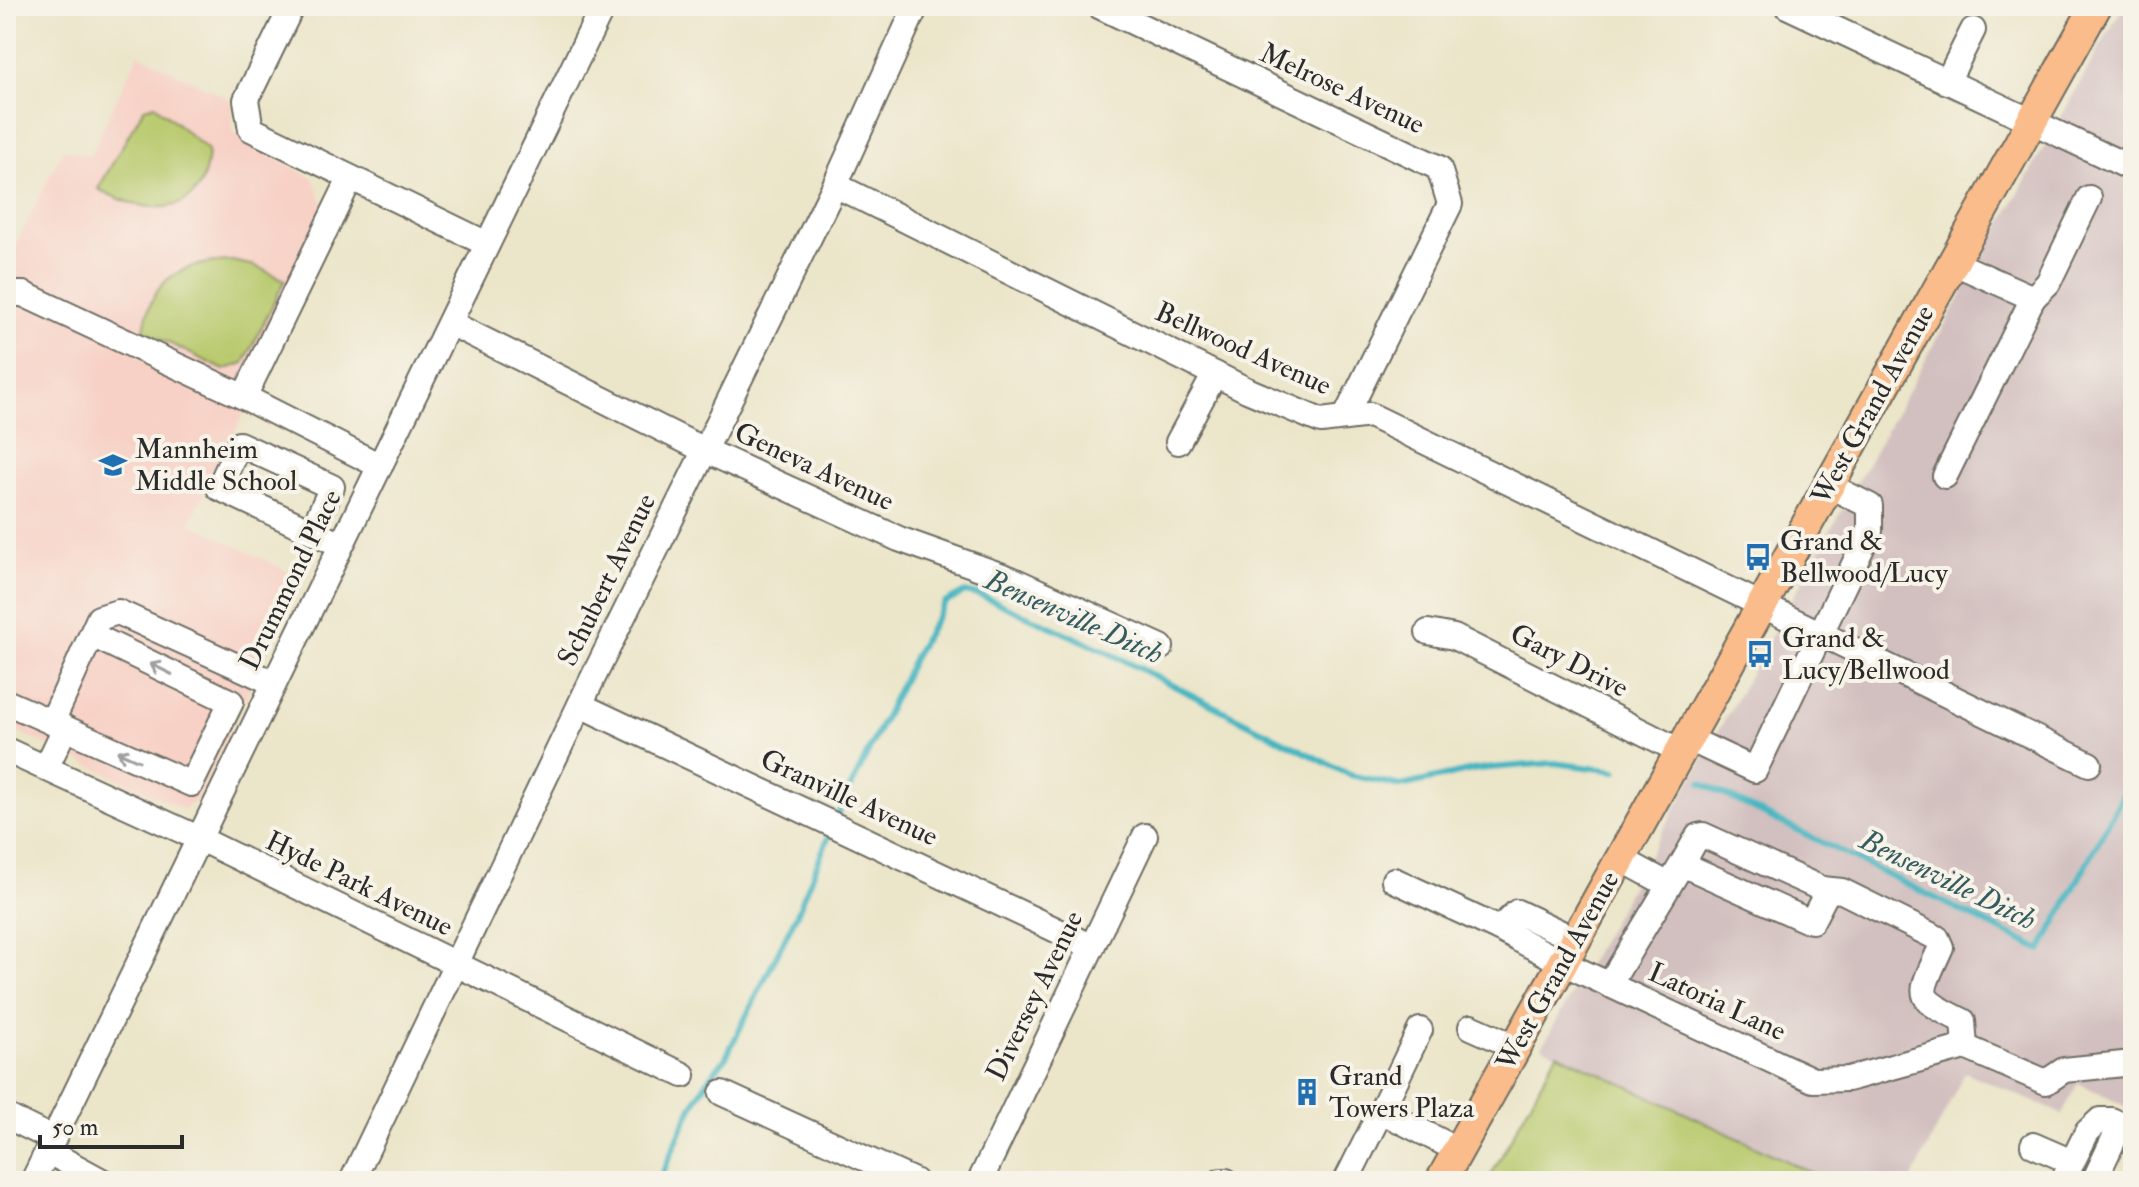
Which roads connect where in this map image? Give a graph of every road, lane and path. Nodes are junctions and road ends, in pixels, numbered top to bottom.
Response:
1 (292, 6) edge
2 (603, 6) edge
3 (916, 6) edge
4 (1099, 6) edge
5 (1787, 6) edge
6 (2096, 6) edge
7 (1973, 30) dead end
8 (1947, 82) junction
9 (2031, 121) junction
10 (2133, 169) edge
11 (350, 179) junction
12 (835, 185) junction
13 (2089, 198) dead end
14 (487, 244) junction
15 (1952, 262) junction
16 (6, 294) edge
17 (2033, 298) junction
18 (450, 323) junction
19 (1215, 374) junction
20 (244, 397) junction
21 (1346, 416) junction
22 (1178, 442) dead end
23 (704, 450) junction
24 (380, 466) junction
25 (1945, 476) dead end
26 (1828, 485) junction
27 (312, 531) dead end
28 (341, 545) junction
29 (1762, 604) junction
30 (1428, 632) dead end
31 (1821, 634) junction
32 (92, 635) junction
33 (1161, 647) dead end
34 (274, 683) junction
35 (6, 702) edge
36 (580, 705) junction
37 (58, 725) junction
38 (1683, 744) junction
39 (6, 750) edge
40 (2089, 764) dead end
41 (46, 768) junction
42 (1145, 836) dead end
43 (198, 838) junction
44 (1621, 859) junction
45 (1682, 864) junction
46 (1394, 880) dead end
47 (1669, 885) junction
48 (1822, 889) junction
49 (1092, 947) junction
50 (1570, 952) junction
51 (455, 966) junction
52 (1609, 985) junction
53 (1471, 1027) dead end
54 (1420, 1030) dead end
55 (1516, 1047) junction
56 (1965, 1047) junction
57 (2133, 1063) edge
58 (683, 1075) dead end
59 (722, 1093) dead end
60 (1381, 1111) junction
61 (6, 1116) edge
62 (2118, 1125) edge
63 (50, 1145) junction
64 (2033, 1145) dead end
65 (1458, 1150) junction
66 (2068, 1172) edge
67 (33, 1181) edge
68 (102, 1181) edge
69 (352, 1181) edge
70 (914, 1181) edge
71 (980, 1181) edge
72 (1346, 1181) edge
73 (1441, 1181) edge
74 (2094, 1181) edge

1 - 11 street
2 - 14 street, Drummond Place
3 - 12 street, Schubert Avenue
4 - 21 street, Melrose Avenue
5 - 8 street
6 - 9 main road, West Grand Avenue
7 - 8 street
8 - 9 street
9 - 10 street
9 - 15 main road, West Grand Avenue
11 - 14 street
11 - 20 street
12 - 19 street, Bellwood Avenue
12 - 23 street, Schubert Avenue
13 - 17 street
14 - 18 street, Drummond Place
15 - 17 street
15 - 26 main road, West Grand Avenue
16 - 20 street
17 - 25 street
18 - 23 street, Geneva Avenue
18 - 24 street, Drummond Place
19 - 21 street, Bellwood Avenue
19 - 22 street
20 - 24 street
21 - 29 street, Bellwood Avenue
23 - 33 street, Geneva Avenue
23 - 36 street, Schubert Avenue
24 - 28 street, Drummond Place
26 - 29 main road, West Grand Avenue
26 - 31 street
27 - 28 street
28 - 34 street, Drummond Place
29 - 31 street, Bellwood Avenue
29 - 38 main road, West Grand Avenue
30 - 38 street, Gary Drive
31 - 38 street, Gary Drive
31 - 40 street, Bellwood Avenue
32 - 34 street
32 - 37 street
32 - 37 street
34 - 43 street, Drummond Place
35 - 37 street
36 - 49 street, Granville Avenue
36 - 51 street, Schubert Avenue
37 - 41 street
38 - 44 main road, West Grand Avenue
39 - 41 street, Hyde Park Avenue
41 - 43 street, Hyde Park Avenue
42 - 49 street, Diversey Avenue
43 - 51 street, Hyde Park Avenue
43 - 63 street, Drummond Place
44 - 47 street
44 - 50 main road, West Grand Avenue
45 - 47 street
45 - 48 street
45 - 48 street
46 - 50 street, Latoria Lane
47 - 52 street
48 - 56 street
49 - 71 street, Diversey Avenue
50 - 52 street, Latoria Lane
50 - 55 main road, West Grand Avenue
51 - 58 street, Hyde Park Avenue
51 - 69 street, Schubert Avenue
52 - 56 street, Latoria Lane
53 - 55 street
54 - 60 street
55 - 65 main road, West Grand Avenue
56 - 57 street
59 - 70 street
60 - 65 street
60 - 72 street
61 - 63 street
62 - 66 street
62 - 74 street
63 - 67 street, Drummond Place
63 - 68 street
64 - 66 street
65 - 73 main road, West Grand Avenue

